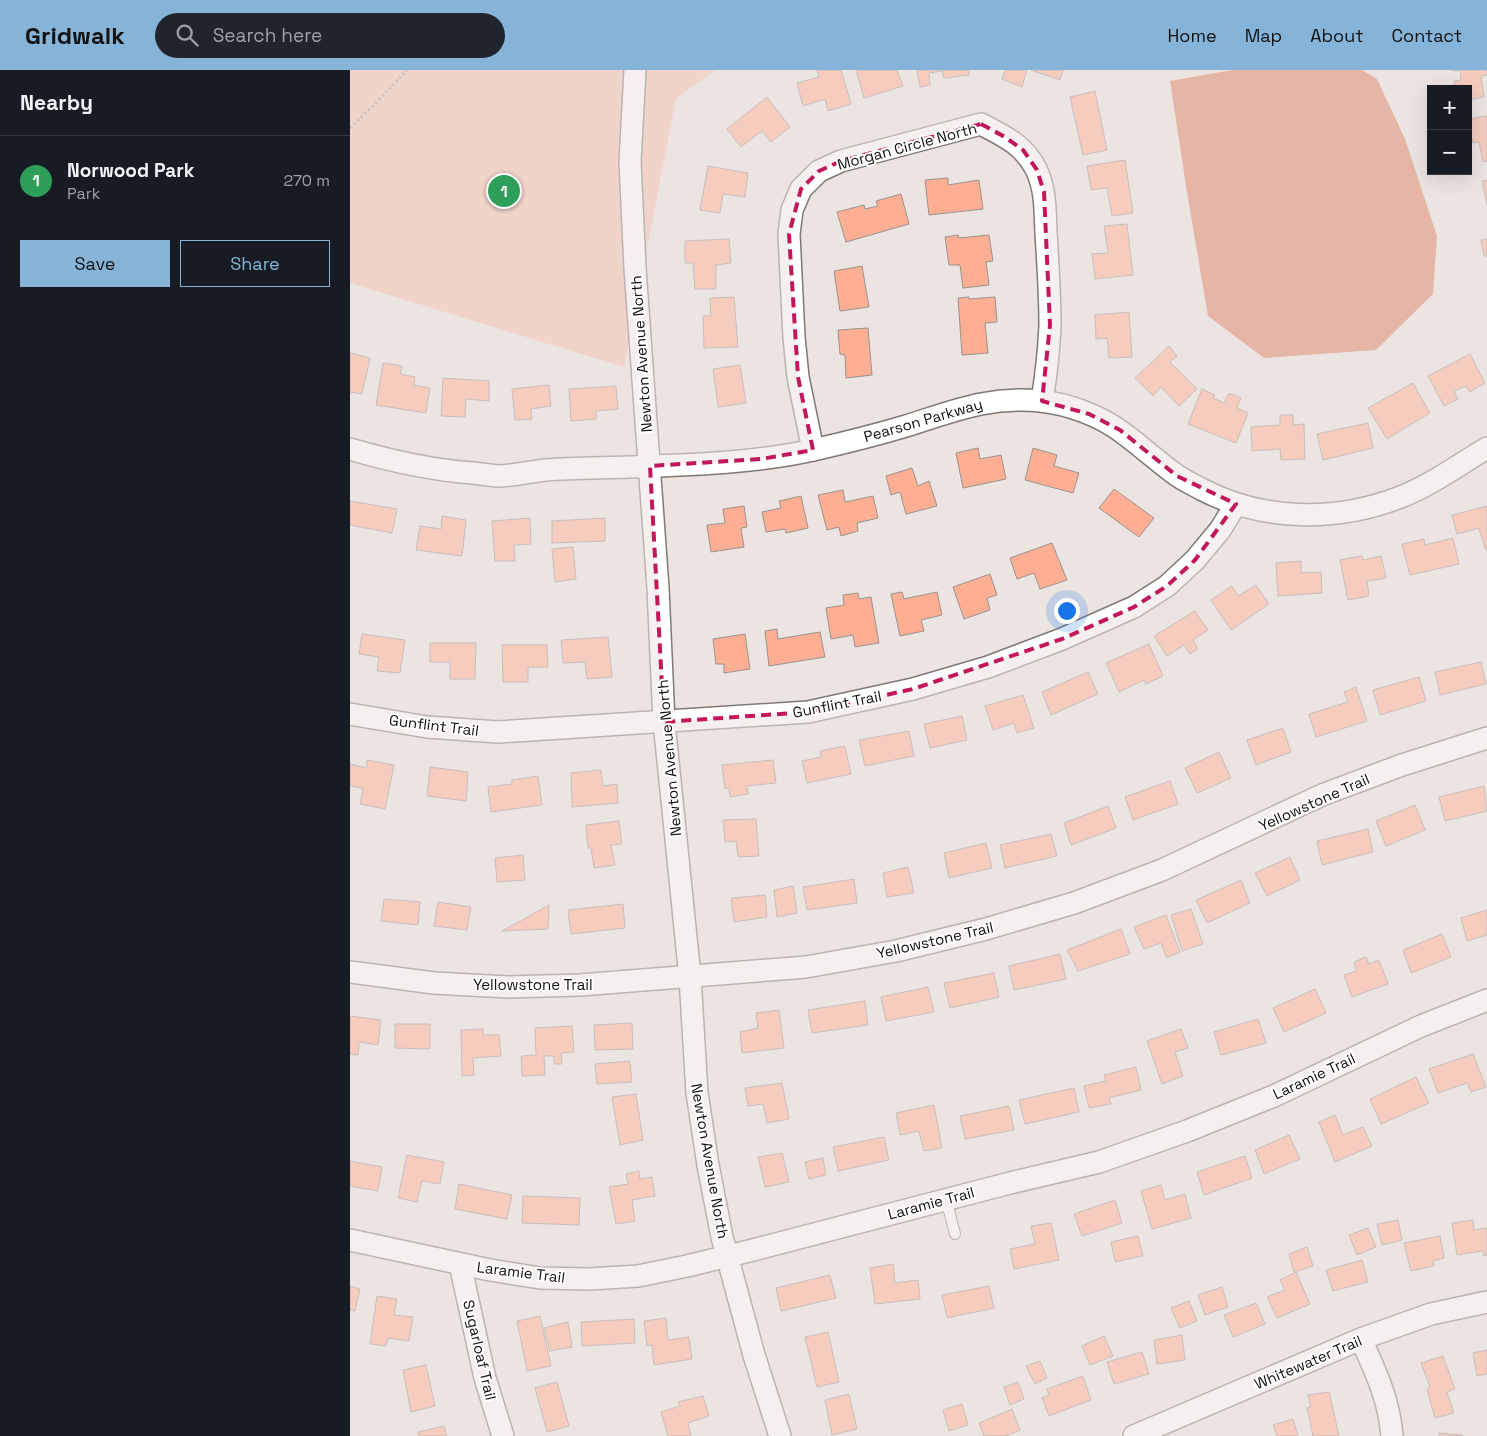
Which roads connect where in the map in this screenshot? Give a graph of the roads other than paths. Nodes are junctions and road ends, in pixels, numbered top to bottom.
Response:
1 (635, 70) edge
2 (1042, 401) junction
3 (1487, 448) edge
4 (350, 449) edge
5 (813, 450) junction
6 (650, 466) junction
7 (1236, 504) junction
8 (350, 714) edge
9 (664, 722) junction
10 (1487, 738) edge
11 (350, 972) edge
12 (690, 977) junction
13 (1487, 1000) edge
14 (946, 1199) junction
15 (956, 1234) dead end
16 (350, 1240) edge
17 (728, 1257) junction
18 (460, 1264) junction
19 (1487, 1302) edge
20 (1361, 1339) junction
21 (503, 1436) edge
22 (780, 1436) edge
23 (1134, 1436) edge
24 (1392, 1436) edge

1 - 6 street, Newton Avenue North
2 - 5 street, Pearson Parkway
2 - 5 street, Morgan Circle North
2 - 7 street, Pearson Parkway
3 - 7 street, Pearson Parkway
4 - 6 street, Pearson Parkway
5 - 6 street, Pearson Parkway
6 - 9 street, Newton Avenue North
7 - 9 street, Gunflint Trail
8 - 9 street, Gunflint Trail
9 - 12 street, Newton Avenue North
10 - 12 street, Yellowstone Trail
11 - 12 street, Yellowstone Trail
12 - 17 street, Newton Avenue North
13 - 14 street, Laramie Trail
14 - 15 lane
14 - 17 street, Laramie Trail
16 - 18 street, Laramie Trail
17 - 18 street, Laramie Trail
17 - 22 street, Newton Avenue North
18 - 21 street, Sugarloaf Trail
19 - 20 street, Whitewater Trail
20 - 23 street, Whitewater Trail
20 - 24 street

